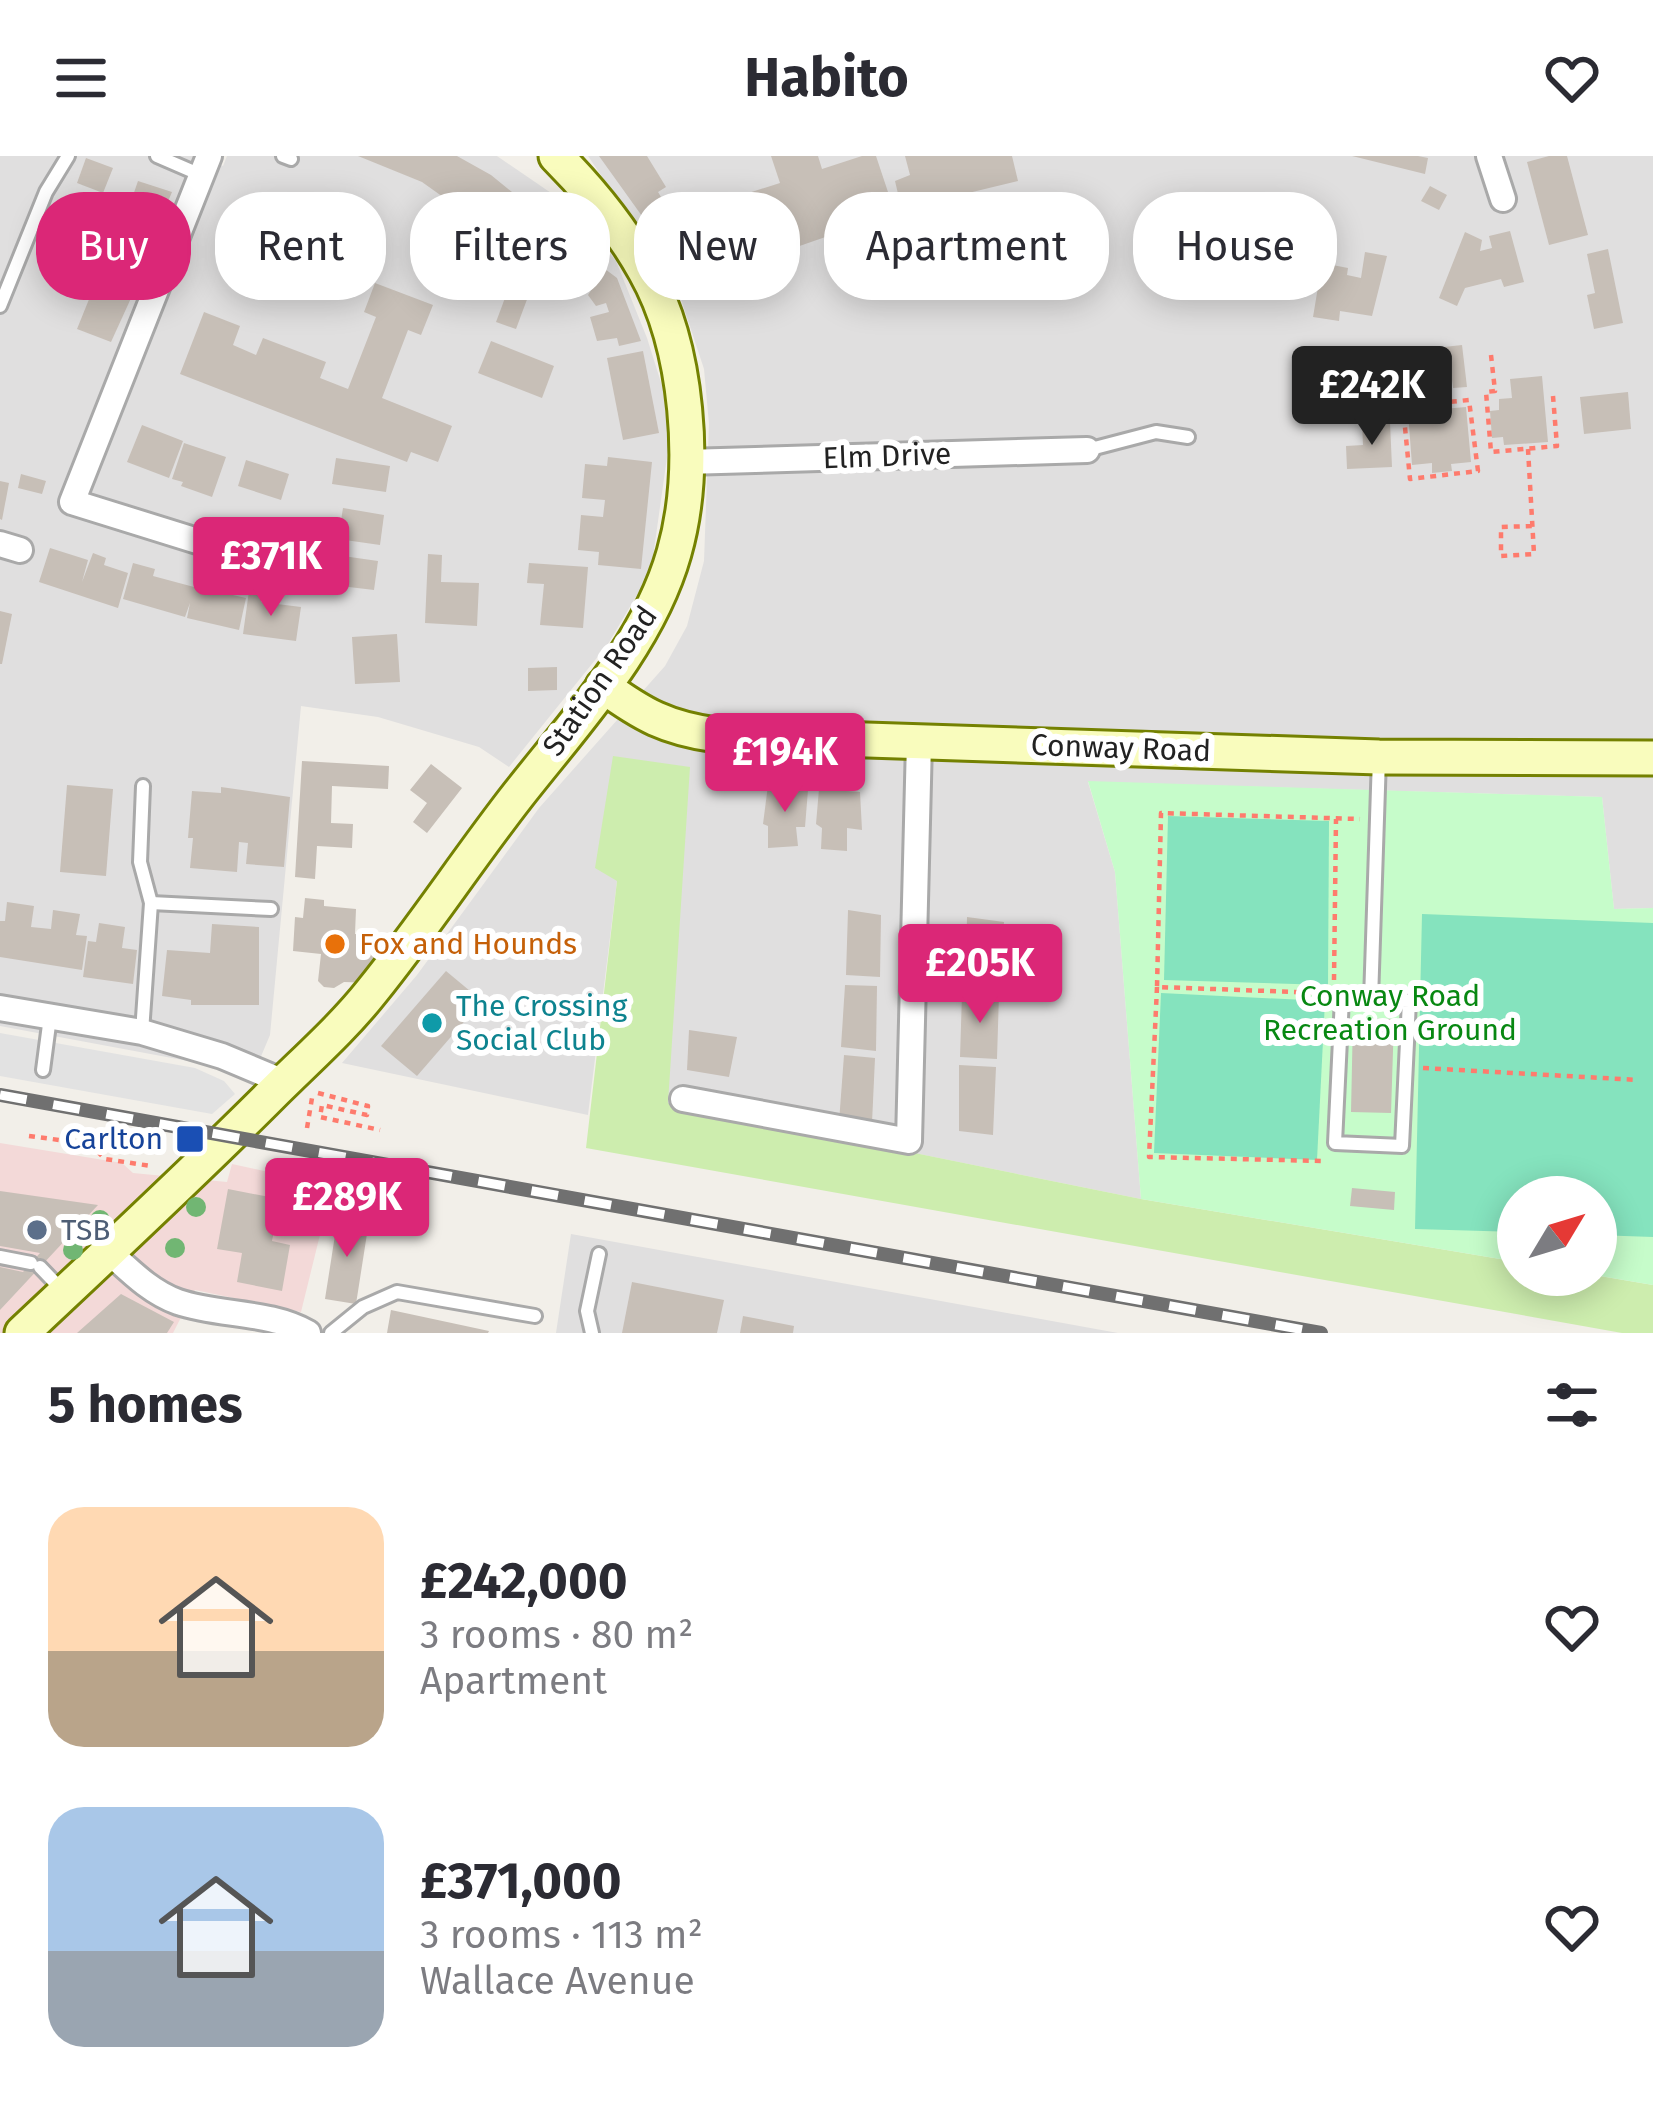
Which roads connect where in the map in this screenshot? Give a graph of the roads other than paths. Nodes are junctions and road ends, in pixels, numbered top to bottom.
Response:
1 (68, 156) edge
2 (157, 156) edge
3 (556, 156) edge
4 (205, 165) edge
5 (0, 306) edge
6 (1188, 437) dead end
7 (1087, 450) joint
8 (686, 462) junction
9 (223, 549) dead end
10 (603, 686) junction
11 (919, 742) junction
12 (1379, 757) junction
13 (1653, 758) edge
14 (143, 786) dead end
15 (151, 903) junction
16 (271, 909) dead end
17 (1371, 1000) junction
18 (0, 1008) edge
19 (50, 1017) junction
20 (142, 1032) junction
21 (43, 1070) dead end
22 (284, 1082) junction
23 (683, 1100) dead end
24 (108, 1251) junction
25 (598, 1254) dead end
26 (0, 1256) edge
27 (65, 1293) junction
28 (535, 1316) dead end
29 (22, 1333) edge
30 (308, 1333) edge
31 (331, 1333) edge
32 (592, 1333) edge

1 - 5 lane
2 - 4 lane
3 - 8 street, Station Road
4 - 9 street
6 - 7 lane
7 - 8 street, Elm Drive
8 - 10 street, Station Road
10 - 11 street, Conway Road
10 - 22 street, Station Road
11 - 12 street, Conway Road
11 - 23 street
12 - 13 street, Conway Road
12 - 17 lane
14 - 15 lane
15 - 16 lane
15 - 20 lane
17 - 17 lane
18 - 19 street
19 - 20 street
19 - 21 lane
20 - 22 street
22 - 24 street, Station Road
24 - 27 street, Station Road
24 - 30 street
25 - 32 lane
26 - 27 lane
27 - 29 street, Station Road
28 - 31 lane

